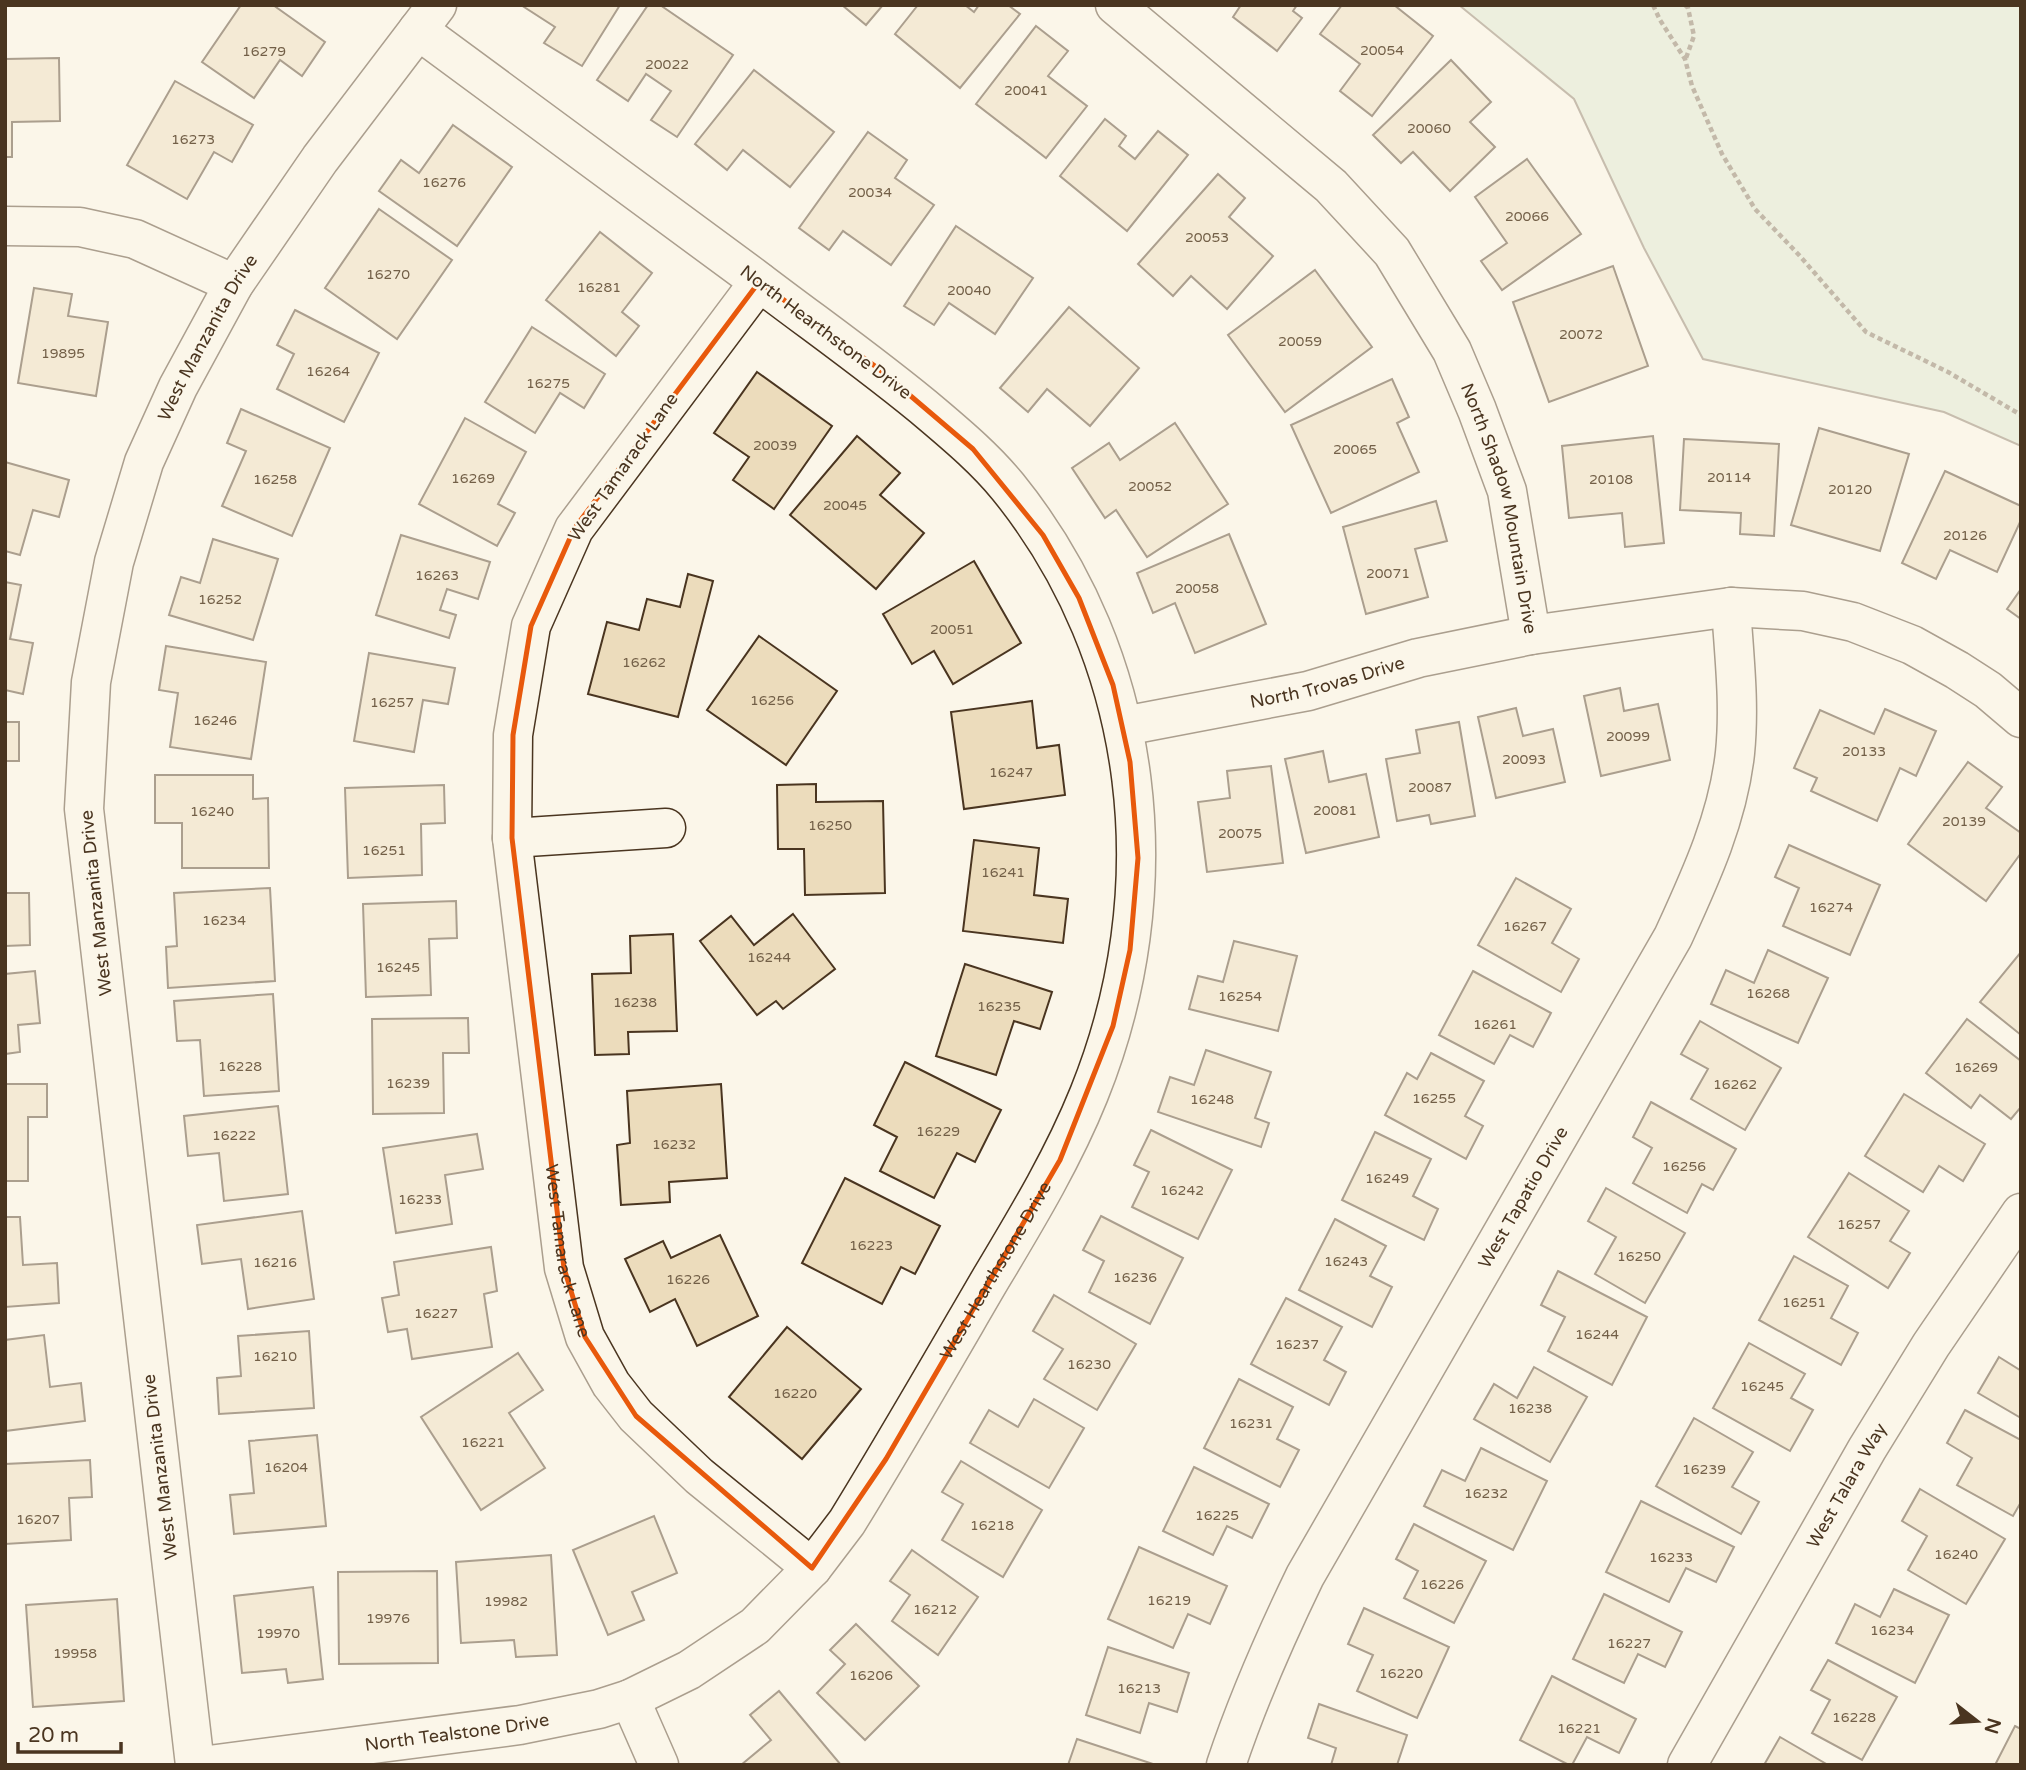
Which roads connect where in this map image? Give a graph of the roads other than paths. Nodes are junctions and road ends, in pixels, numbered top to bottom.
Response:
1 (1115, 5) edge
2 (427, 18) edge
3 (5, 226) edge
4 (759, 282) junction
5 (234, 284) junction
6 (1731, 607) junction
7 (1531, 635) junction
8 (2021, 718) edge
9 (1124, 726) junction
10 (666, 828) dead end
11 (512, 838) junction
12 (2021, 1213) edge
13 (812, 1568) junction
14 (630, 1699) junction
15 (194, 1765) edge
16 (209, 1765) edge
17 (659, 1765) edge
18 (1226, 1765) edge
19 (1687, 1765) edge

1 - 7 street, North Shadow Mountain Drive
2 - 4 street, North Hearthstone Drive
2 - 5 street, West Manzanita Drive
3 - 5 street
4 - 9 street, North Hearthstone Drive
4 - 11 street, West Tamarack Lane
5 - 15 street, West Manzanita Drive
6 - 7 street, North Shadow Mountain Drive
6 - 8 street, North Shadow Mountain Drive
6 - 18 street, West Tapatio Drive
7 - 9 street, North Trovas Drive
9 - 13 street, West Hearthstone Drive
10 - 11 street
11 - 13 street, West Tamarack Lane
12 - 19 street, West Talara Way
13 - 14 street, West Hearthstone Drive
14 - 16 street, North Tealstone Drive
14 - 17 street

